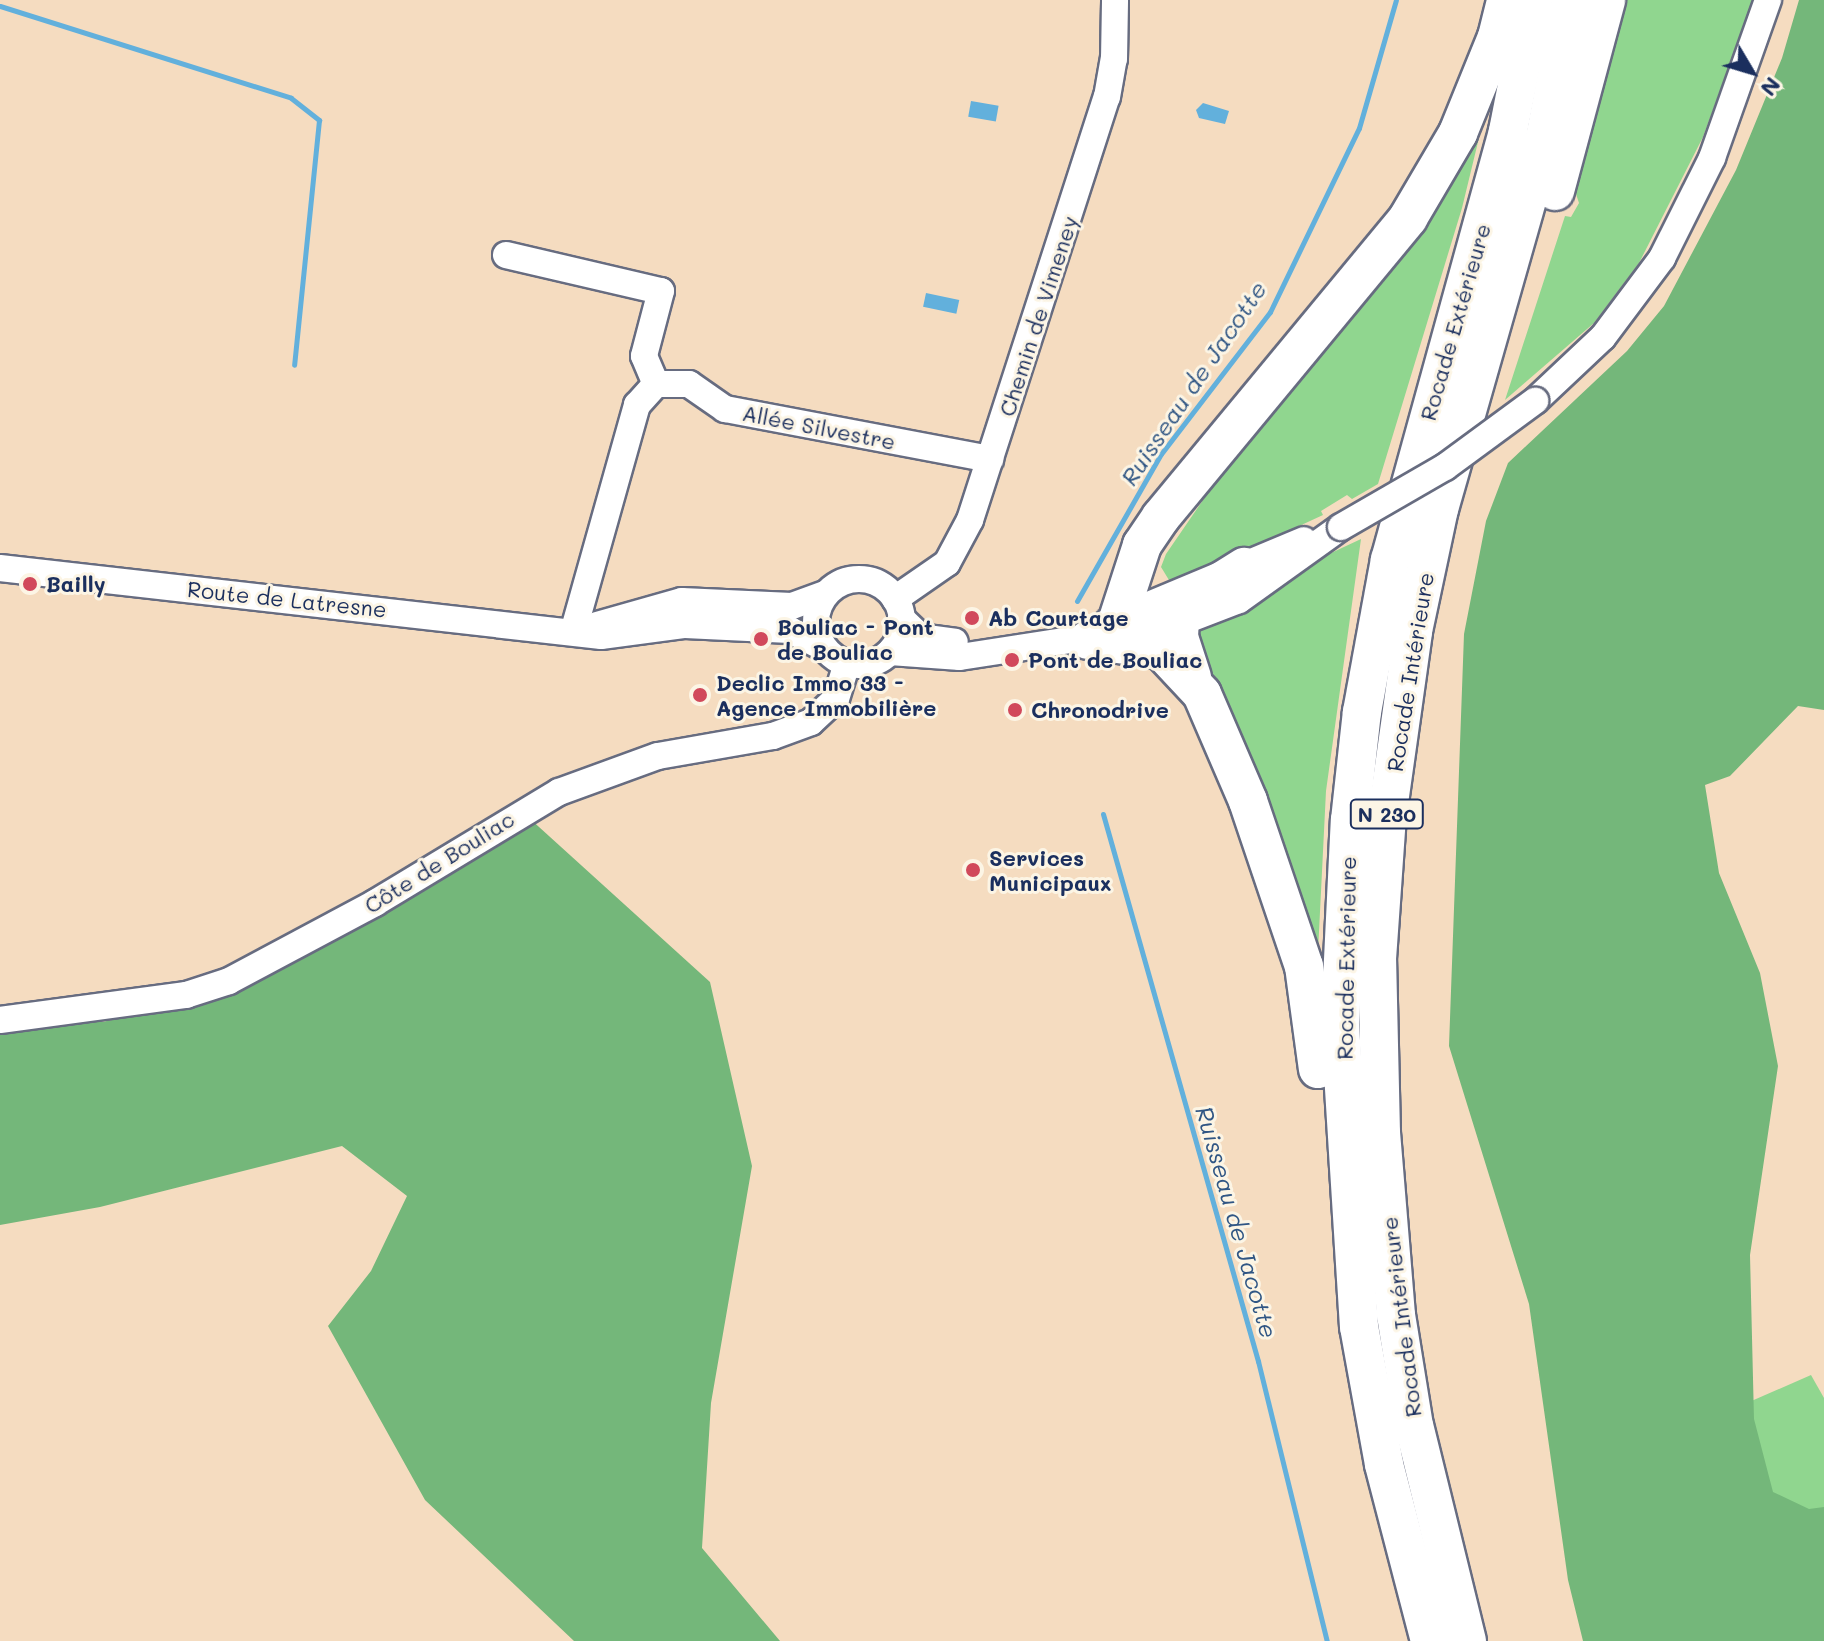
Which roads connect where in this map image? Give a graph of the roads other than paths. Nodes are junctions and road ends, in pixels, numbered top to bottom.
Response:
1 (1115, 0) edge
2 (1506, 0) edge
3 (1534, 0) edge
4 (1571, 0) edge
5 (1606, 0) edge
6 (1768, 0) edge
7 (506, 255) dead end
8 (1483, 360) junction
9 (656, 384) junction
10 (990, 459) junction
11 (1341, 527) junction
12 (1244, 567) junction
13 (0, 568) edge
14 (825, 594) junction
15 (898, 608) junction
16 (648, 620) junction
17 (1179, 623) junction
18 (574, 629) junction
19 (1103, 629) junction
20 (824, 648) junction
21 (890, 652) junction
22 (847, 663) junction
23 (1192, 678) junction
24 (0, 1020) edge
25 (1359, 1327) junction
26 (1430, 1641) edge
27 (1467, 1641) edge

1 - 10 street, Chemin de Vimeney
2 - 19 highway
3 - 25 highway, Rocade Extérieure / N 230
4 - 8 highway, Rocade Intérieure / N 230
5 - 8 highway
6 - 11 street, bridge
7 - 9 street
8 - 27 highway, Rocade Intérieure / N 230
9 - 10 street, Allée Silvestre
9 - 18 street
10 - 15 street, Chemin de Vimeney
11 - 12 street
11 - 17 street
12 - 17 highway
12 - 19 street
13 - 18 street, Route de Latresne
14 - 15 street
14 - 16 street, Route de Latresne
14 - 20 street
15 - 19 street
15 - 21 street
16 - 18 street, Route de Latresne
16 - 20 street, Route de Latresne
17 - 19 street
17 - 23 highway
19 - 21 street
19 - 23 highway
20 - 22 street
21 - 22 street
22 - 24 street, Côte de Bouliac
23 - 25 highway
25 - 26 highway, Rocade Extérieure / N 230

